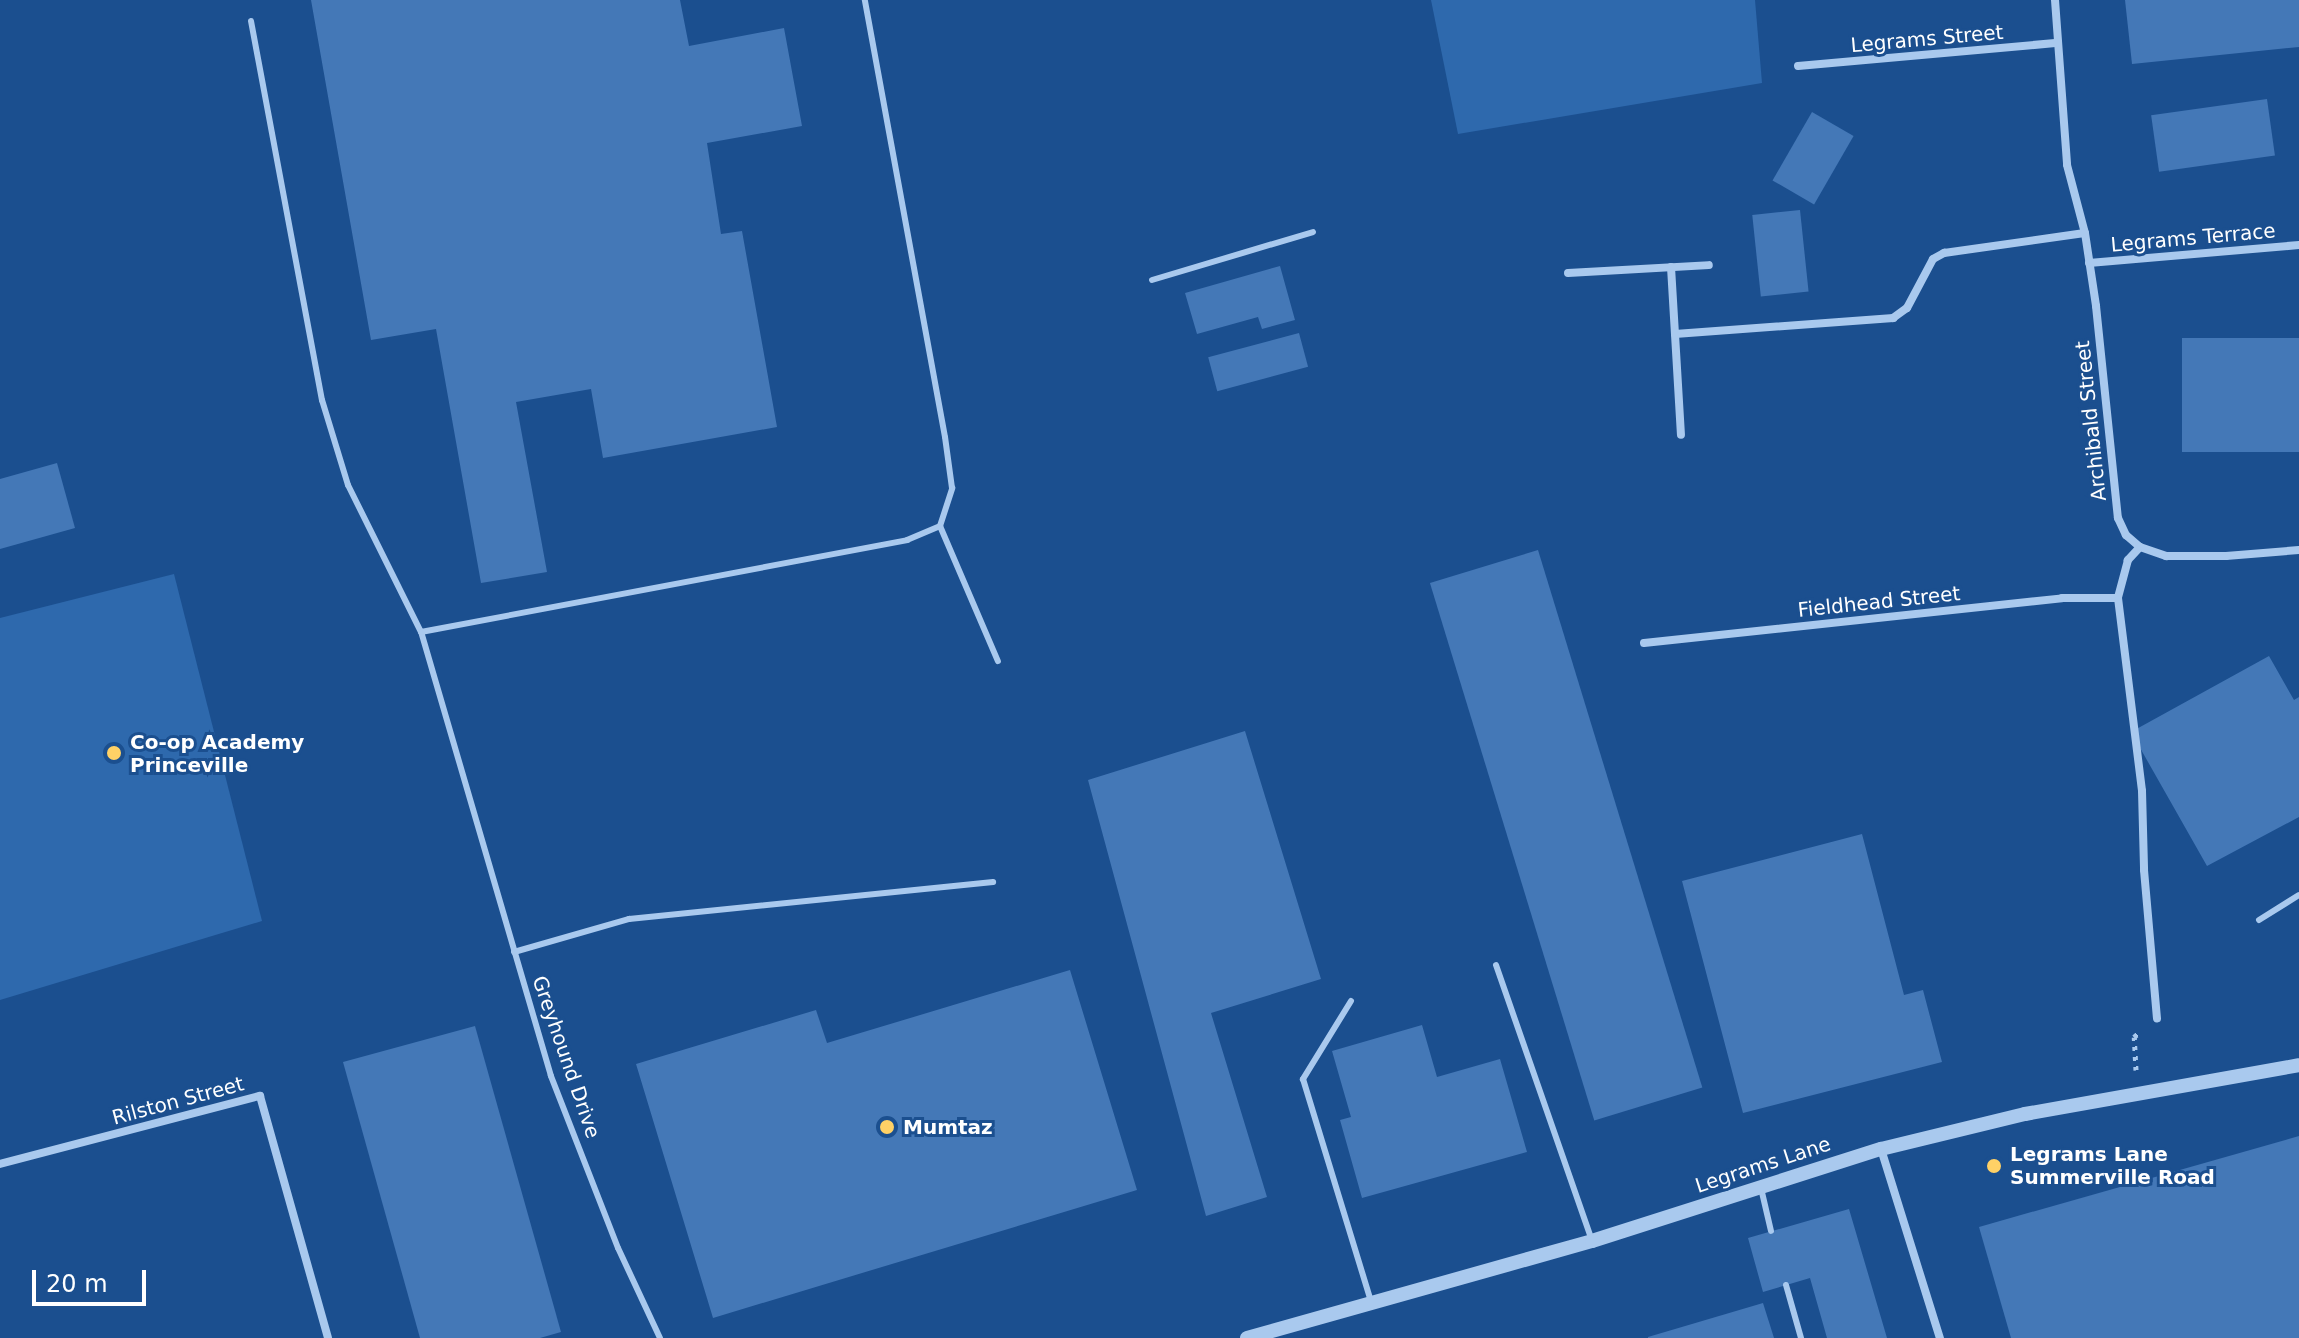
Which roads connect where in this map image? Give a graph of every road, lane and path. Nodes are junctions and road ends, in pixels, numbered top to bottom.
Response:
1 (865, 0) edge
2 (2055, 0) edge
3 (251, 21) dead end
4 (2058, 43) junction
5 (1798, 66) dead end
6 (1313, 232) dead end
7 (2085, 233) junction
8 (2299, 245) edge
9 (2089, 263) junction
10 (1709, 265) dead end
11 (1671, 267) junction
12 (1568, 273) dead end
13 (1152, 280) dead end
14 (1675, 334) junction
15 (1681, 435) dead end
16 (940, 526) junction
17 (2140, 547) junction
18 (2299, 550) edge
19 (2118, 598) junction
20 (421, 632) junction
21 (1644, 643) dead end
22 (998, 661) dead end
23 (993, 882) dead end
24 (2299, 895) edge
25 (2259, 920) dead end
26 (514, 952) junction
27 (1496, 965) dead end
28 (1351, 1001) dead end
29 (2157, 1018) joint
30 (2299, 1065) edge
31 (2138, 1095) junction
32 (1881, 1149) junction
33 (0, 1164) edge
34 (1760, 1187) junction
35 (1771, 1231) dead end
36 (1592, 1241) junction
37 (1786, 1285) dead end
38 (1371, 1301) junction
39 (328, 1338) edge
40 (660, 1338) edge
41 (1247, 1338) edge
42 (1801, 1338) edge
43 (1940, 1338) edge

1 - 16 lane
2 - 4 street, Archibald Street
3 - 20 lane, Greyhound Drive
4 - 5 street, Legrams Street
4 - 7 street, Archibald Street
6 - 13 lane
7 - 9 street, Archibald Street
7 - 14 street
8 - 9 street, Legrams Terrace
9 - 17 street, Archibald Street
10 - 11 street
11 - 12 street
11 - 14 street
14 - 15 street
16 - 20 lane
16 - 22 lane
17 - 18 street
17 - 19 street
19 - 21 street, Fieldhead Street
19 - 29 street
20 - 26 lane, Greyhound Drive
23 - 26 lane
24 - 25 lane
26 - 40 lane, Greyhound Drive
27 - 36 lane
28 - 38 lane
29 - 31 path
30 - 31 street, Legrams Lane
31 - 32 street, Legrams Lane
32 - 34 street, Legrams Lane
32 - 43 street
33 - 39 street, Rilston Street
34 - 35 lane
34 - 36 street, Legrams Lane
36 - 38 street, Legrams Lane
37 - 42 lane
38 - 41 street, Legrams Lane

